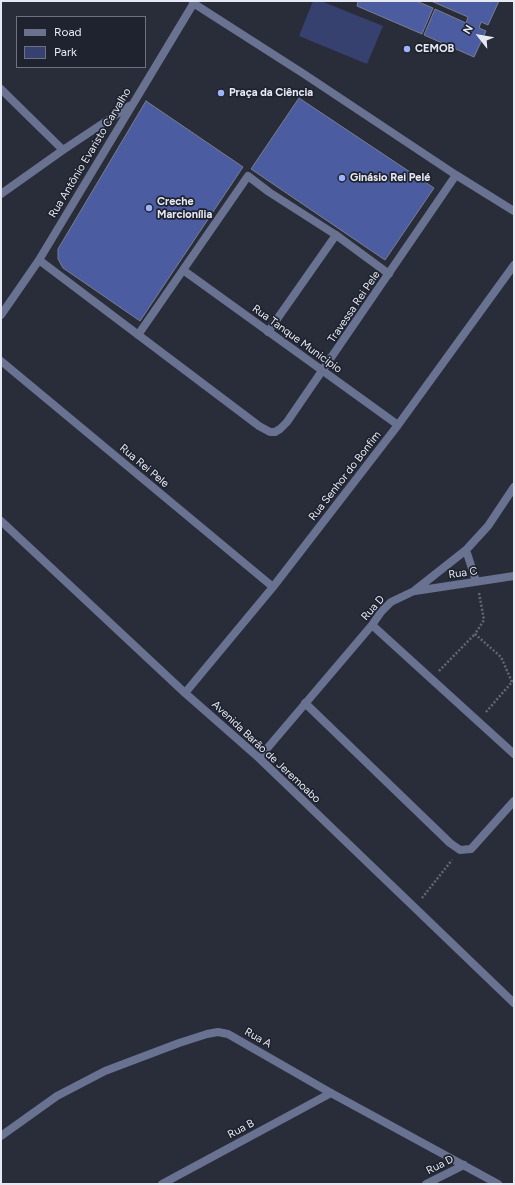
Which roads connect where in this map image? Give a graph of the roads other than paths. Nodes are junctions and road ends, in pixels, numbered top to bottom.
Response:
1 (194, 2) edge
2 (1, 89) edge
3 (132, 104) junction
4 (64, 150) junction
5 (456, 175) junction
6 (1, 194) edge
7 (512, 210) edge
8 (336, 236) junction
9 (38, 260) junction
10 (514, 265) edge
11 (184, 270) junction
12 (390, 274) junction
13 (1, 315) edge
14 (268, 332) junction
15 (138, 335) junction
16 (1, 361) edge
17 (323, 371) junction
18 (398, 425) junction
19 (514, 487) edge
20 (1, 521) edge
21 (466, 550) junction
22 (514, 576) edge
23 (476, 581) junction
24 (273, 587) junction
25 (414, 591) junction
26 (372, 625) junction
27 (185, 693) junction
28 (306, 703) junction
29 (514, 754) edge
30 (258, 758) junction
31 (514, 801) edge
32 (514, 1003) edge
33 (331, 1093) junction
34 (1, 1136) edge
35 (464, 1165) junction
36 (162, 1184) edge
37 (426, 1184) edge
38 (498, 1184) edge

1 - 3 street, Rua Antônio Evaristo Carvalho
1 - 5 street
2 - 4 street
3 - 4 street
3 - 9 street, Rua Antônio Evaristo Carvalho
4 - 6 street
5 - 7 street
5 - 12 street, Travessa Rei Pele
8 - 11 street
8 - 12 street
8 - 14 street
9 - 13 street, Rua Antônio Evaristo Carvalho
9 - 15 street
10 - 18 street, Rua Senhor do Bonfim
11 - 14 street, Rua Tanque Municipio
11 - 15 street
12 - 17 street, Travessa Rei Pele
14 - 17 street, Rua Tanque Municipio
15 - 17 street, Travessa Rei Pele
16 - 24 street, Rua Rei Pele
17 - 18 street, Rua Tanque Municipio
18 - 24 street, Rua Senhor do Bonfim
19 - 21 street, Rua D
20 - 27 street, Avenida Barão de Jeremoabo
21 - 23 street
21 - 25 street, Rua D
22 - 23 street, Rua C
23 - 25 street, Rua C
24 - 27 street, Rua Senhor do Bonfim
25 - 26 street, Rua D
26 - 28 street, Rua D
26 - 29 street
27 - 30 street, Avenida Barão de Jeremoabo
28 - 30 street, Rua D
28 - 31 street
30 - 32 street, Avenida Barão de Jeremoabo
33 - 34 street, Rua A
33 - 35 street, Rua A
33 - 36 street, Rua B
35 - 37 street, Rua D
35 - 38 street, Rua A

